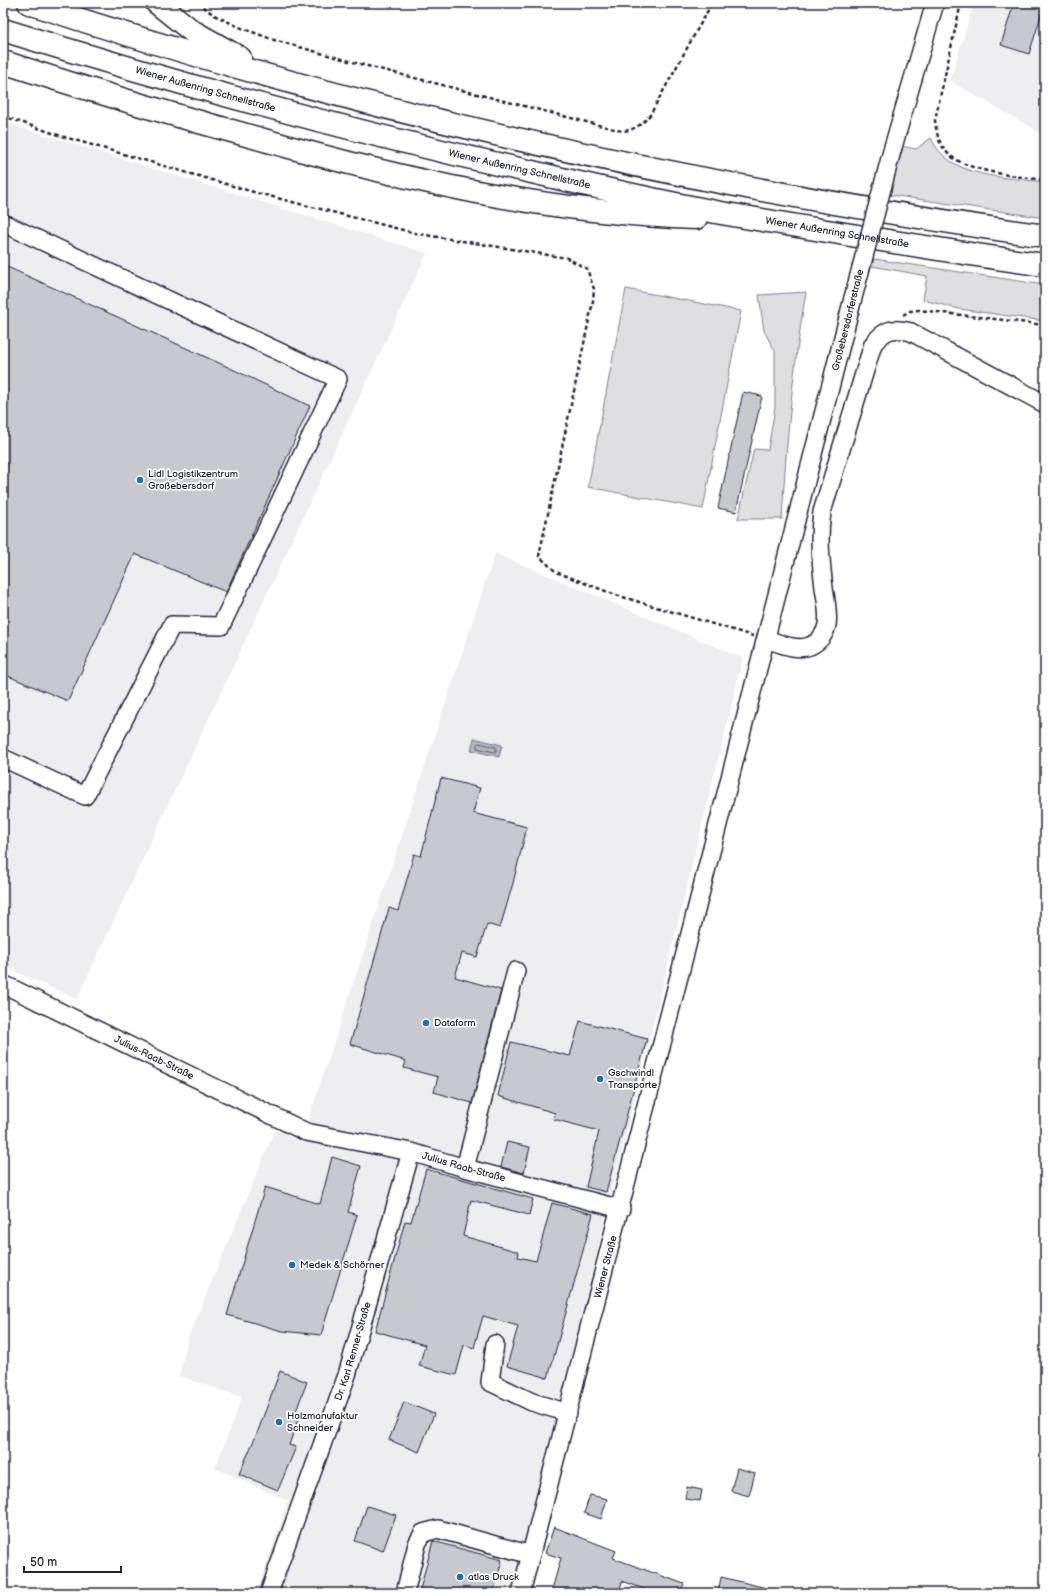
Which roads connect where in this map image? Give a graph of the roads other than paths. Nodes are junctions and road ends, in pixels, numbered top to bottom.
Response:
1 (29, 3) edge
2 (157, 3) edge
3 (935, 3) edge
4 (3, 30) edge
5 (3, 62) edge
6 (278, 78) junction
7 (769, 221) junction
8 (3, 224) edge
9 (1045, 236) edge
10 (1045, 265) edge
11 (1045, 404) edge
12 (768, 640) junction
13 (3, 758) edge
14 (692, 940) joint
15 (516, 971) dead end
16 (3, 984) edge
17 (306, 1132) joint
18 (411, 1152) junction
19 (465, 1168) junction
20 (616, 1207) junction
21 (495, 1344) dead end
22 (562, 1411) junction
23 (531, 1555) junction
24 (269, 1593) edge
25 (405, 1593) edge
26 (521, 1593) edge

1 - 6 highway
2 - 6 highway
3 - 12 street, Großebersdorferstraße, bridge
4 - 7 highway, Wiener Außenring Schnellstraße
5 - 7 highway
6 - 9 highway
7 - 10 highway, Wiener Außenring Schnellstraße
8 - 13 street
11 - 12 street
12 - 14 street, Großebersdorferstraße
14 - 20 street, Wiener Straße
15 - 19 street
16 - 17 street, Julius-Raab-Straße
17 - 18 street, Julius Raab-Straße
18 - 19 street, Julius Raab-Straße
18 - 24 street, Dr. Karl Renner-Straße
19 - 20 street, Julius Raab-Straße
20 - 22 street, Wiener Straße
21 - 22 street
22 - 23 street, Wiener Straße
23 - 25 street
23 - 26 street, Wiener Straße

